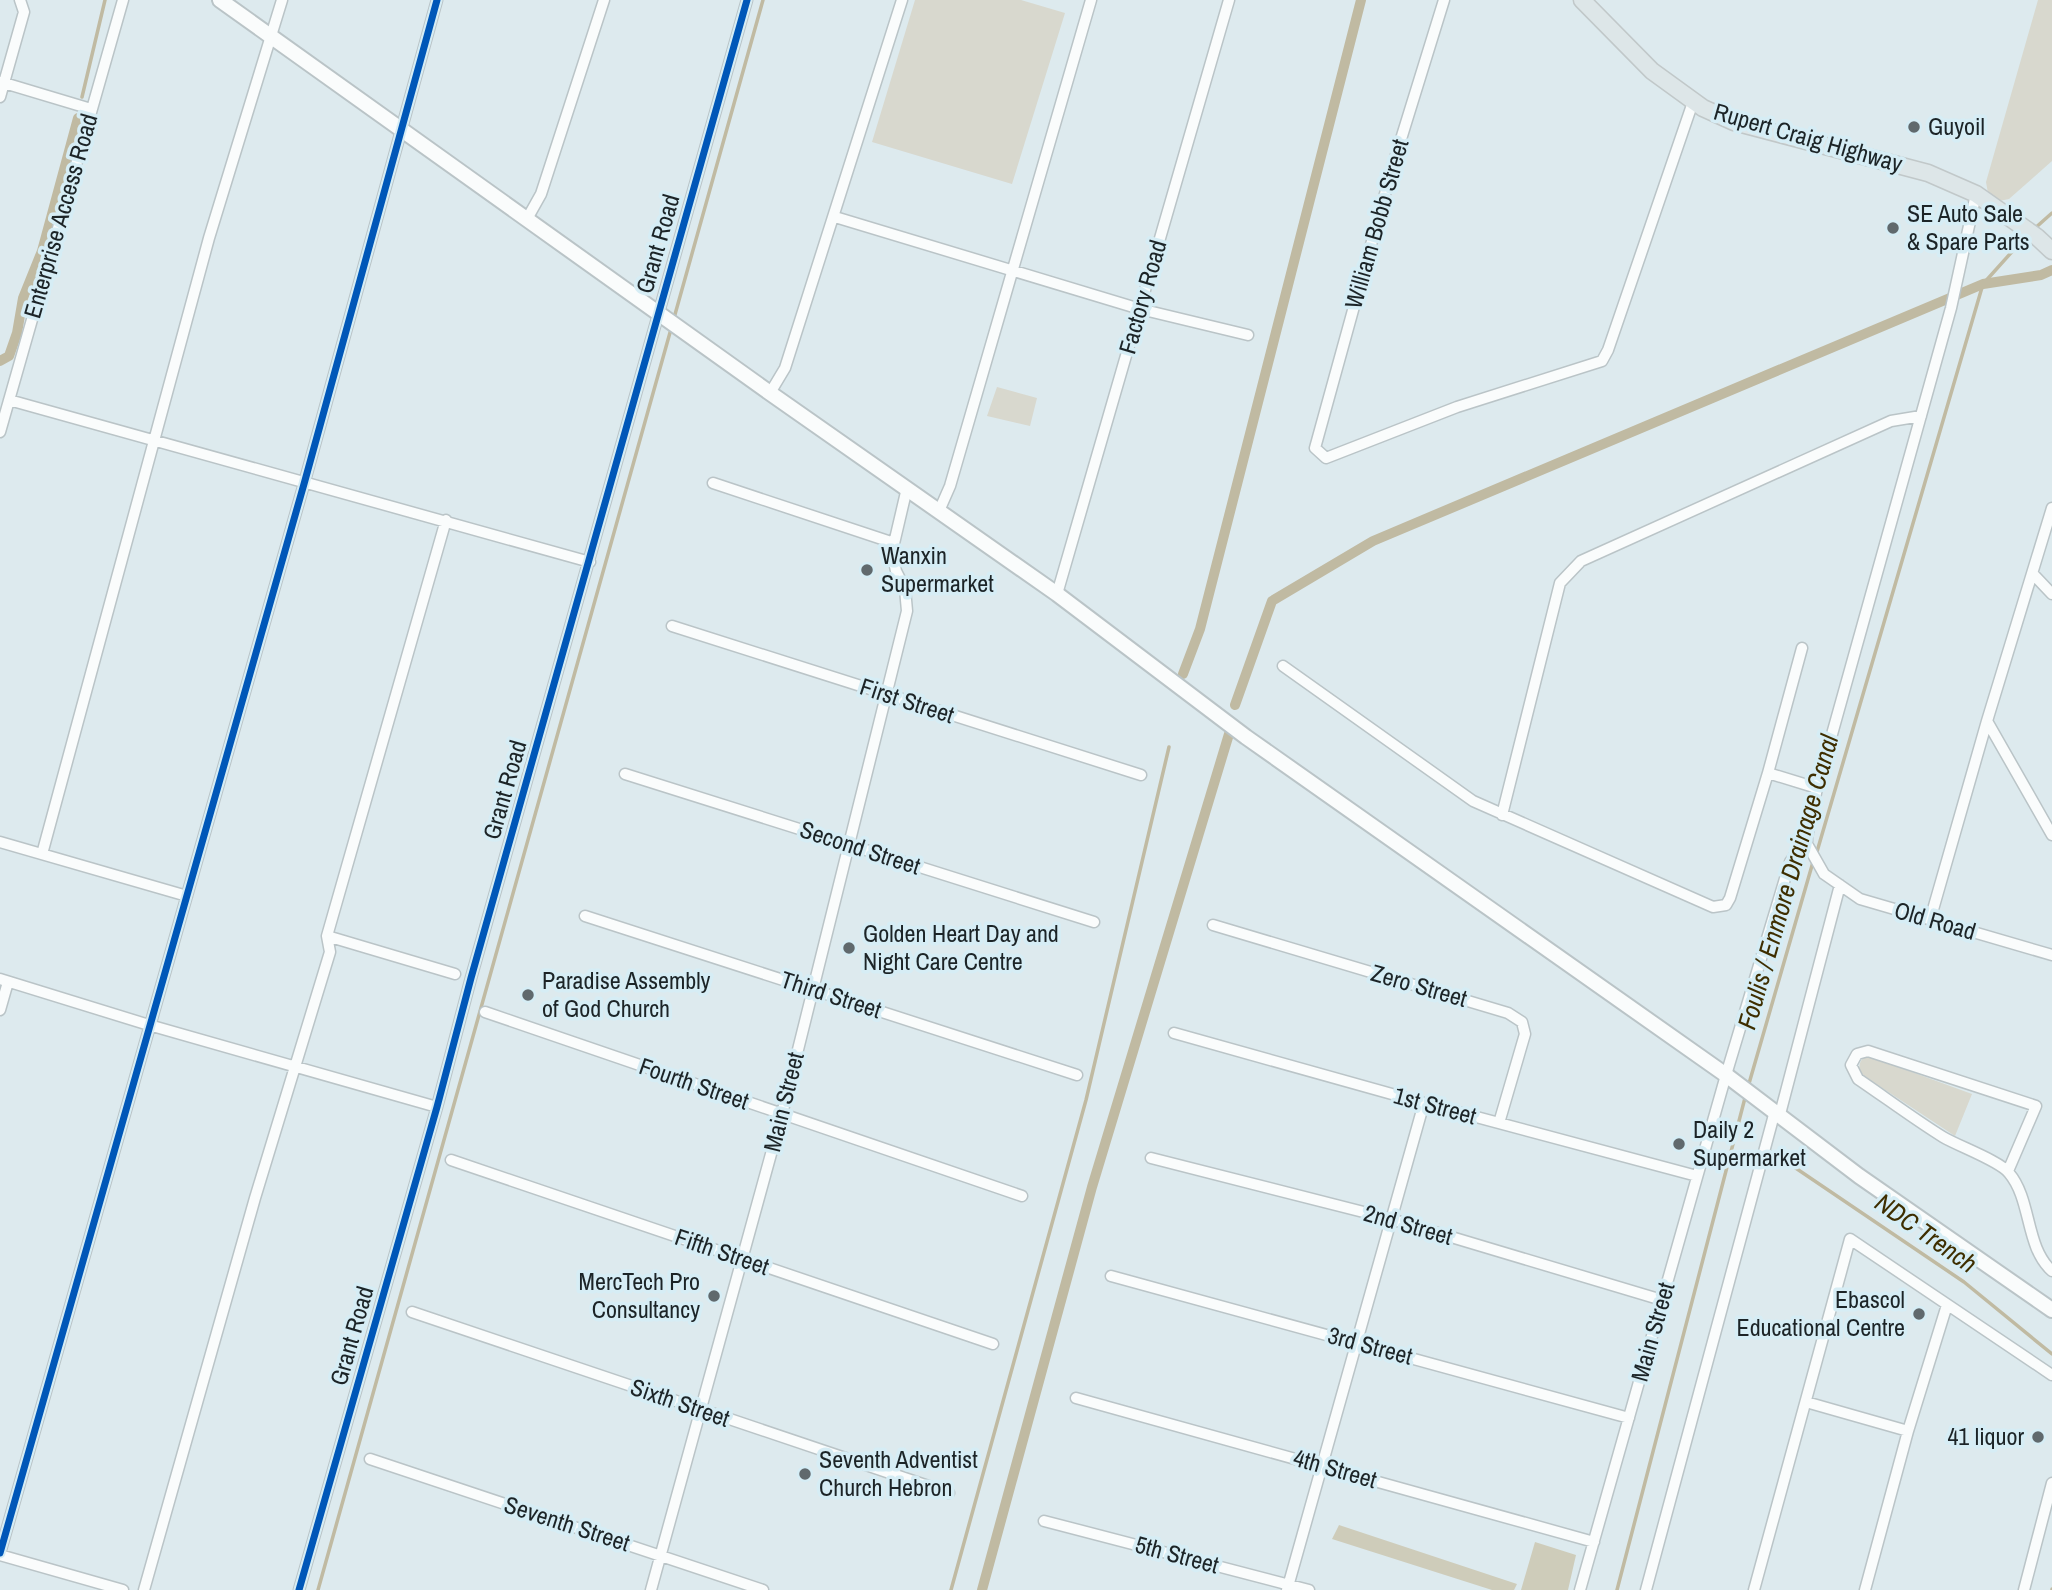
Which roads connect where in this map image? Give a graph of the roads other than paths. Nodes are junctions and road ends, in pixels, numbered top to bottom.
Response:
1 (20, 0) edge
2 (123, 0) edge
3 (220, 0) edge
4 (282, 0) edge
5 (437, 0) edge
6 (604, 0) edge
7 (747, 0) edge
8 (902, 0) edge
9 (1090, 0) edge
10 (1229, 0) edge
11 (1444, 0) edge
12 (1582, 0) edge
13 (272, 37) junction
14 (2, 82) edge
15 (0, 97) edge
16 (1693, 102) junction
17 (91, 109) junction
18 (400, 131) junction
19 (1976, 194) junction
20 (835, 217) junction
21 (527, 219) junction
22 (2052, 251) edge
23 (1011, 270) junction
24 (1140, 309) junction
25 (659, 314) junction
26 (1248, 335) dead end
27 (773, 389) junction
28 (9, 400) junction
29 (1921, 416) junction
30 (0, 432) edge
31 (155, 441) junction
32 (713, 483) dead end
33 (304, 484) junction
34 (907, 488) junction
35 (938, 505) junction
36 (2052, 508) edge
37 (446, 520) junction
38 (894, 543) junction
39 (590, 562) junction
40 (2034, 574) junction
41 (1057, 594) junction
42 (2052, 594) edge
43 (672, 626) dead end
44 (1802, 648) dead end
45 (1283, 666) dead end
46 (887, 694) junction
47 (1987, 721) junction
48 (1768, 773) junction
49 (625, 774) dead end
50 (1142, 775) dead end
51 (1817, 788) junction
52 (1502, 815) junction
53 (2052, 835) edge
54 (1807, 841) junction
55 (0, 842) edge
56 (849, 845) junction
57 (42, 854) junction
58 (1840, 885) junction
59 (187, 896) junction
60 (586, 916) dead end
61 (1930, 920) junction
62 (1094, 922) dead end
63 (1213, 926) dead end
64 (327, 936) junction
65 (2052, 955) edge
66 (455, 974) dead end
67 (4, 980) edge
68 (812, 989) junction
69 (0, 1010) edge
70 (485, 1012) dead end
71 (149, 1025) junction
72 (1174, 1033) dead end
73 (295, 1067) junction
74 (1077, 1075) dead end
75 (1726, 1075) junction
76 (1424, 1103) junction
77 (437, 1107) junction
78 (1778, 1113) junction
79 (782, 1114) junction
80 (1499, 1123) junction
81 (1151, 1158) dead end
82 (451, 1160) dead end
83 (2008, 1171) junction
84 (1698, 1175) junction
85 (1022, 1196) dead end
86 (1391, 1219) junction
87 (742, 1259) junction
88 (2052, 1271) edge
89 (1111, 1276) dead end
90 (1662, 1300) junction
91 (1947, 1305) junction
92 (2052, 1310) edge
93 (412, 1312) dead end
94 (1356, 1343) junction
95 (993, 1344) dead end
96 (2052, 1375) edge
97 (1076, 1398) dead end
98 (1806, 1402) junction
99 (702, 1410) junction
100 (1629, 1418) junction
101 (1908, 1432) junction
102 (370, 1459) dead end
103 (1322, 1466) junction
104 (2052, 1483) edge
105 (949, 1493) dead end
106 (1045, 1521) dead end
107 (1594, 1542) junction
108 (0, 1554) edge
109 (662, 1556) junction
110 (1288, 1587) edge
111 (123, 1590) edge
112 (144, 1590) edge
113 (299, 1590) edge
114 (651, 1590) edge
115 (763, 1590) edge
116 (1309, 1590) edge
117 (1580, 1590) edge
118 (1646, 1590) edge
119 (1754, 1590) edge
120 (1865, 1590) edge
121 (2024, 1590) edge

1 - 14 street
2 - 17 street, Enterprise Access Road
3 - 13 main road
4 - 13 street
5 - 18 street
6 - 21 street
7 - 25 street, Grant Road
8 - 20 street
9 - 23 street
10 - 24 street, Factory Road
11 - 16 street, William Bobb Street
12 - 16 main road, Rupert Craig Highway
13 - 18 main road
13 - 31 street
14 - 15 street
14 - 17 street
16 - 19 main road, Rupert Craig Highway
17 - 28 street, Enterprise Access Road
18 - 21 main road
18 - 33 street
19 - 22 main road, Rupert Craig Highway
19 - 29 street
20 - 23 street
20 - 27 street
21 - 25 main road
23 - 24 street
23 - 35 street
24 - 26 street
24 - 41 street, Factory Road
25 - 27 main road
25 - 39 street, Grant Road
27 - 34 main road
28 - 30 street, Enterprise Access Road
28 - 31 street
29 - 51 street
29 - 52 street
31 - 33 street
31 - 57 street
32 - 38 street
33 - 37 street
33 - 59 street
34 - 35 main road
34 - 38 street
35 - 41 main road
36 - 40 street
37 - 39 street
37 - 64 street
38 - 46 street, Main Street
39 - 77 street, Grant Road
40 - 42 street
40 - 47 street
41 - 75 main road
43 - 46 street, First Street
44 - 48 street
45 - 52 street
46 - 50 street, First Street
46 - 56 street, Main Street
47 - 53 street
47 - 61 street
48 - 51 street
48 - 52 street
49 - 56 street, Second Street
51 - 54 street
54 - 58 street, Old Road
54 - 75 street, Main Street
55 - 57 street
56 - 62 street, Second Street
56 - 68 street, Main Street
57 - 59 street
58 - 61 street, Old Road
58 - 78 street
59 - 71 street
60 - 68 street, Third Street
61 - 65 street, Old Road
63 - 80 street, Zero Street
64 - 66 street
64 - 73 street
67 - 69 street
67 - 71 street
68 - 74 street, Third Street
68 - 79 street, Main Street
70 - 79 street, Fourth Street
71 - 73 street
71 - 108 street
72 - 76 street, 1st Street
73 - 77 street
73 - 112 street
75 - 78 main road
75 - 84 street, Main Street
76 - 80 street, 1st Street
76 - 86 street
77 - 113 street, Grant Road
78 - 92 main road
78 - 118 street
79 - 85 street, Fourth Street
79 - 87 street, Main Street
80 - 84 street, 1st Street
81 - 86 street, 2nd Street
82 - 87 street, Fifth Street
83 - 83 street
83 - 88 street
84 - 90 street, Main Street
86 - 90 street, 2nd Street
86 - 94 street
87 - 95 street, Fifth Street
87 - 99 street, Main Street
89 - 94 street, 3rd Street
90 - 100 street, Main Street
91 - 96 street
91 - 98 street
91 - 101 street
93 - 99 street, Sixth Street
94 - 100 street, 3rd Street
94 - 103 street
97 - 103 street, 4th Street
98 - 101 street
98 - 119 street
99 - 105 street, Sixth Street
99 - 109 street, Main Street
100 - 107 street, Main Street
101 - 120 street
102 - 109 street, Seventh Street
103 - 107 street, 4th Street
103 - 110 street
104 - 121 street
106 - 110 street, 5th Street
107 - 117 street, Main Street
108 - 111 street
109 - 114 street, Main Street
109 - 115 street, Seventh Street
110 - 116 street, 5th Street

